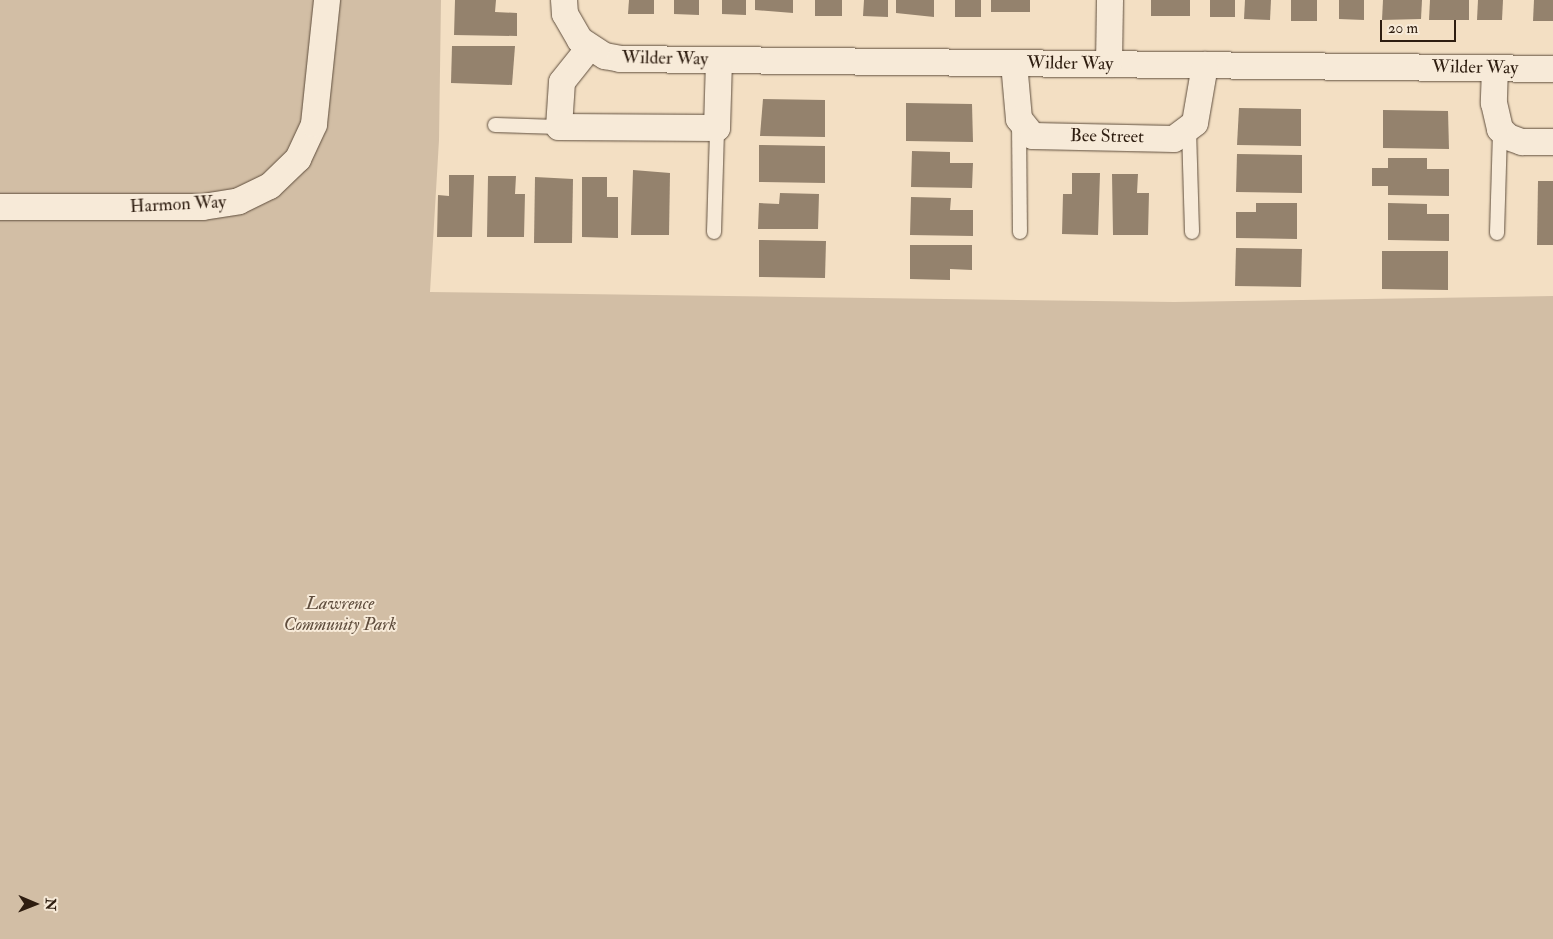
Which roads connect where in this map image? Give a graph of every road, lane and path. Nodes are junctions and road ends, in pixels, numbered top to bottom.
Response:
1 (327, 0) edge
2 (564, 0) edge
3 (1110, 0) edge
4 (590, 48) junction
5 (719, 60) junction
6 (1014, 63) junction
7 (1109, 64) junction
8 (1205, 65) junction
9 (1495, 68) junction
10 (1553, 68) edge
11 (1020, 119) junction
12 (495, 126) dead end
13 (559, 127) junction
14 (717, 128) junction
15 (1500, 129) junction
16 (1190, 130) junction
17 (1553, 142) edge
18 (0, 207) edge
19 (714, 232) dead end
20 (1020, 232) dead end
21 (1192, 232) dead end
22 (1498, 233) dead end

1 - 18 street, Harmon Way
2 - 4 street
3 - 7 street
4 - 5 street, Wilder Way
4 - 13 street
5 - 6 street, Wilder Way
5 - 14 street
6 - 7 street, Wilder Way
6 - 11 street
7 - 8 street, Wilder Way
8 - 9 street, Wilder Way
8 - 16 street
9 - 10 street, Wilder Way
9 - 15 street
11 - 16 street, Bee Street
11 - 20 lane
12 - 13 lane
13 - 14 street
14 - 19 lane
15 - 17 street
15 - 22 lane
16 - 21 lane

